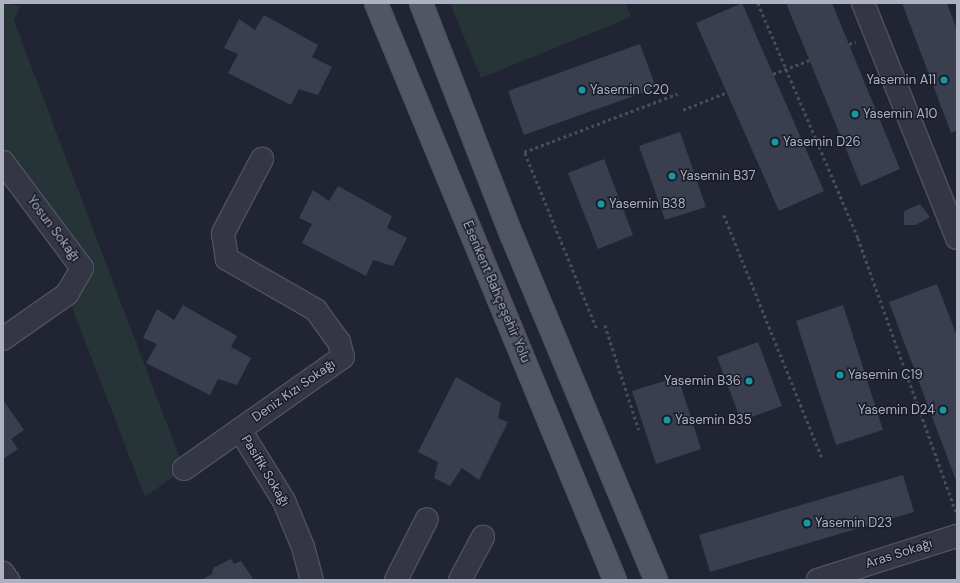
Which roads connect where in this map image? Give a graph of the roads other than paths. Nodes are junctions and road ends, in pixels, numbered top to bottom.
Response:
1 (376, 3) edge
2 (421, 3) edge
3 (863, 3) edge
4 (262, 159) dead end
5 (3, 162) edge
6 (957, 238) edge
7 (3, 339) edge
8 (240, 430) junction
9 (184, 470) dead end
10 (428, 519) dead end
11 (957, 536) edge
12 (483, 537) dead end
13 (3, 573) edge
14 (8, 580) edge
15 (312, 580) edge
16 (396, 580) edge
17 (460, 580) edge
18 (616, 580) edge
19 (656, 580) edge
20 (818, 580) edge

1 - 18 main road, Esenkent Bahçeşehir Yolu
2 - 19 main road
3 - 6 street
4 - 8 street, Deniz Kızı Sokağı
5 - 7 street, Yosun Sokağı
8 - 9 street, Deniz Kızı Sokağı
8 - 15 street, Pasifik Sokağı
10 - 16 street
11 - 20 street, Aras Sokağı
12 - 17 street
13 - 14 street

